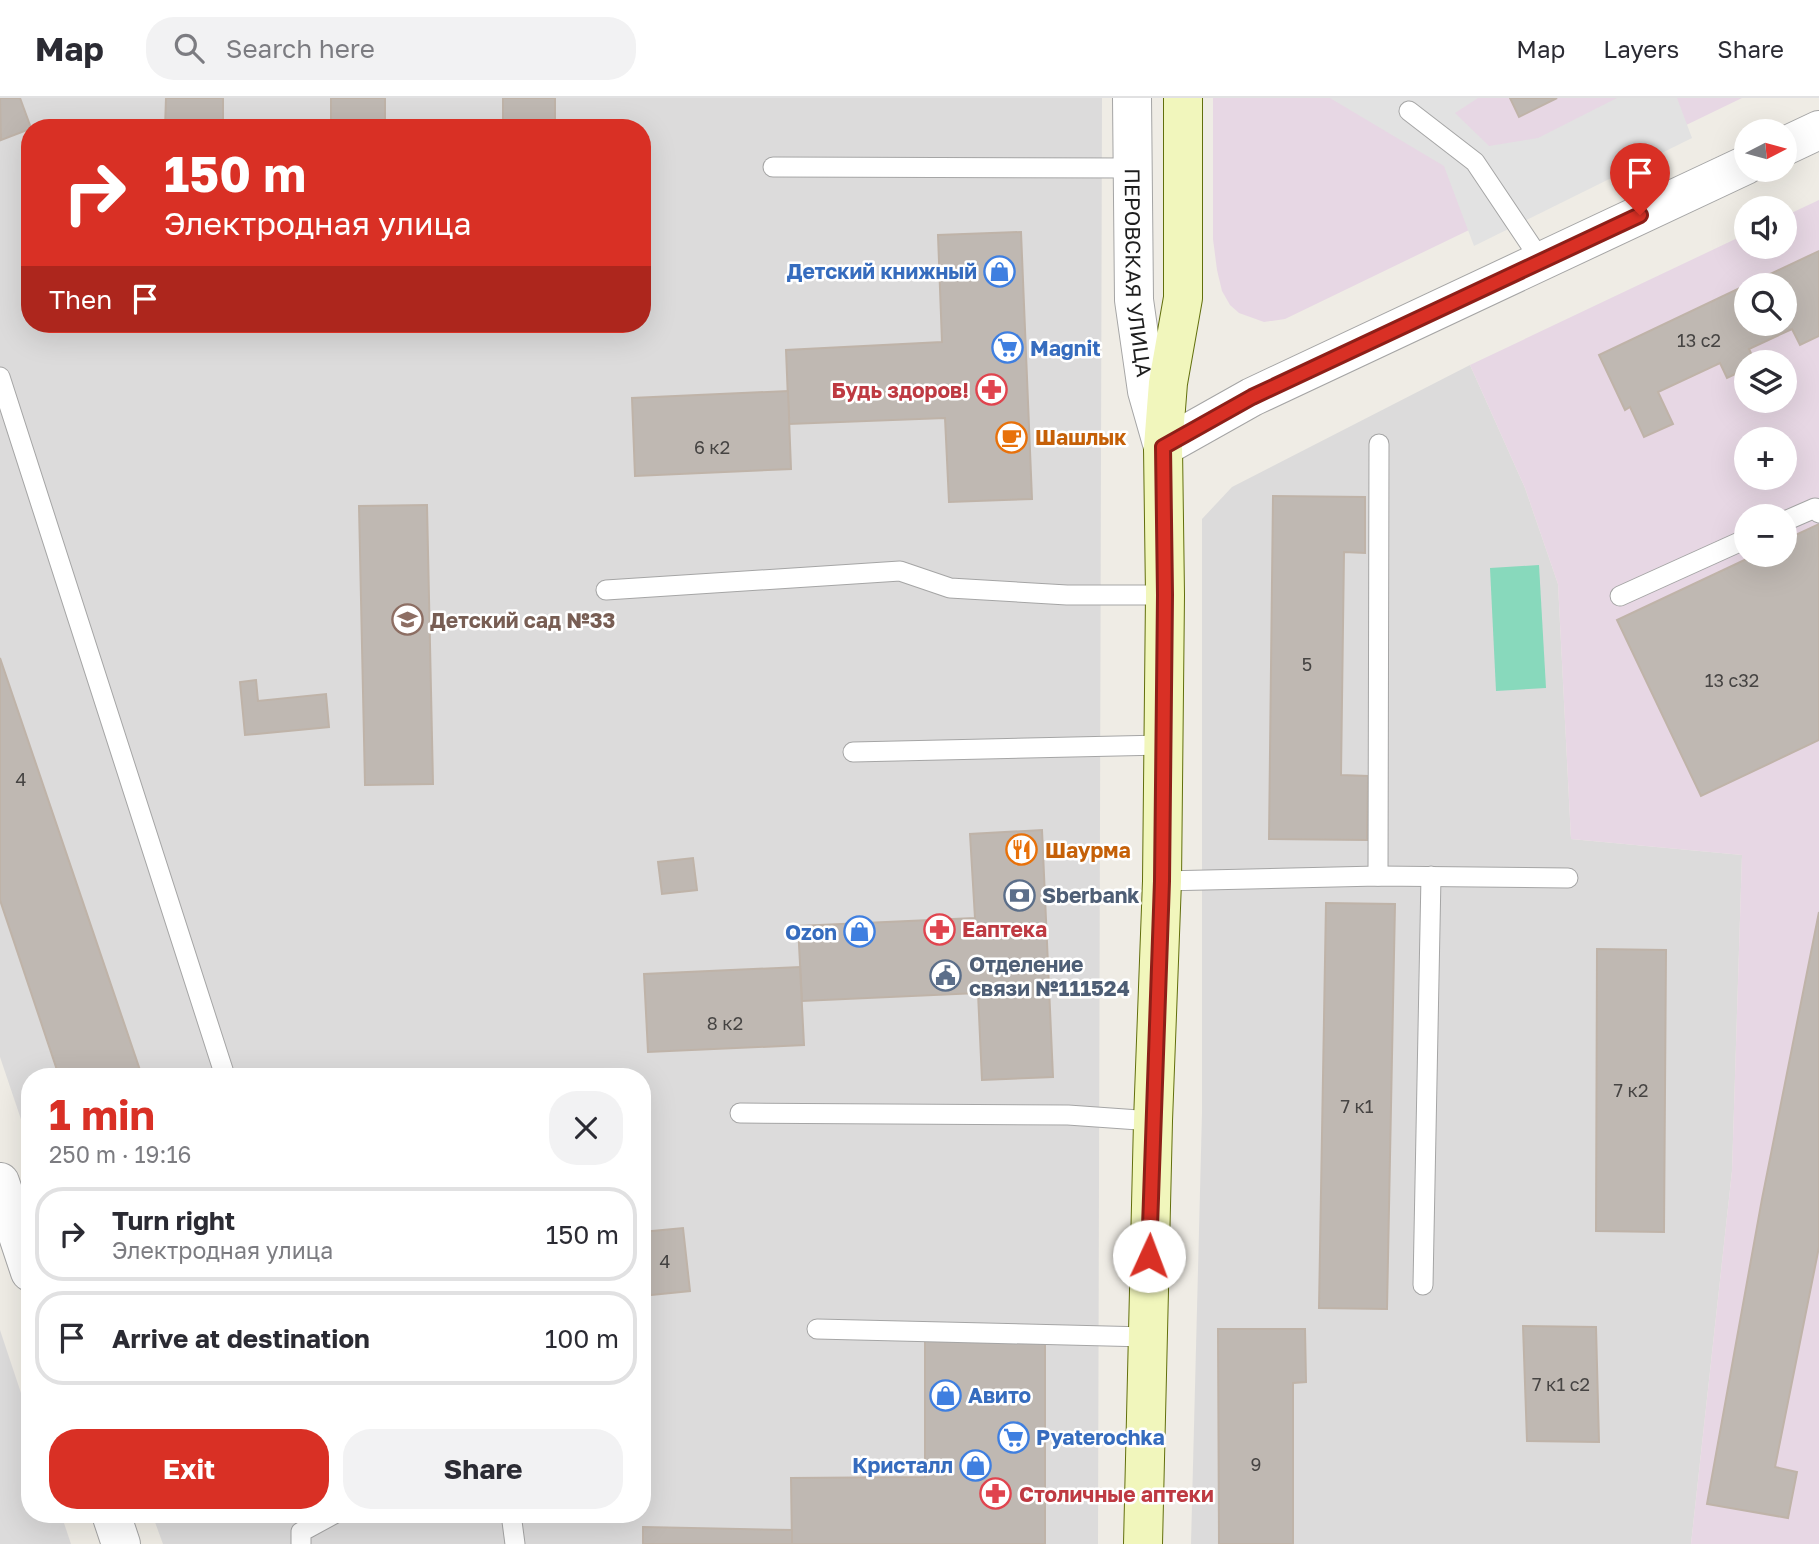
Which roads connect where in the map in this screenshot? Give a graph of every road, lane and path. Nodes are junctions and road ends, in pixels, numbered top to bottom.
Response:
1 (1132, 98) edge
2 (1183, 98) edge
3 (1409, 111) dead end
4 (1819, 130) edge
5 (1797, 140) edge
6 (773, 167) dead end
7 (1133, 168) junction
8 (1734, 171) edge
9 (1542, 262) junction
10 (0, 377) edge
11 (1379, 444) dead end
12 (1163, 447) junction
13 (1819, 513) edge
14 (1797, 516) edge
15 (1734, 544) edge
16 (606, 590) dead end
17 (1165, 595) junction
18 (1620, 596) dead end
19 (1163, 745) junction
20 (853, 752) dead end
21 (1378, 876) junction
22 (1431, 876) junction
23 (1568, 877) dead end
24 (1162, 881) junction
25 (222, 1068) edge
26 (740, 1113) dead end
27 (1153, 1121) junction
28 (0, 1182) edge
29 (21, 1245) edge
30 (1423, 1284) dead end
31 (817, 1329) dead end
32 (1147, 1338) junction
33 (114, 1523) edge
34 (318, 1523) edge
35 (512, 1523) edge
36 (121, 1544) edge
37 (300, 1544) edge
38 (515, 1544) edge
39 (1143, 1544) edge

1 - 7 street, ПЕРОВСКАЯ УЛИЦА
2 - 12 main road, ПЕРОВСКАЯ УЛИЦА
3 - 9 lane
4 - 5 street
6 - 7 lane
7 - 12 street, ПЕРОВСКАЯ УЛИЦА
8 - 9 street
9 - 12 street
10 - 25 lane
11 - 21 lane
12 - 17 main road, ПЕРОВСКАЯ УЛИЦА
13 - 14 lane
15 - 18 lane
16 - 17 lane
17 - 19 main road, ПЕРОВСКАЯ УЛИЦА
19 - 20 lane
19 - 24 main road, ПЕРОВСКАЯ УЛИЦА
21 - 22 lane
21 - 24 lane
22 - 23 lane
22 - 30 lane
24 - 27 main road, ПЕРОВСКАЯ УЛИЦА
26 - 27 lane
27 - 32 main road, ПЕРОВСКАЯ УЛИЦА
28 - 29 street
31 - 32 lane
32 - 39 main road, ПЕРОВСКАЯ УЛИЦА
33 - 36 street
34 - 37 lane
35 - 38 lane

